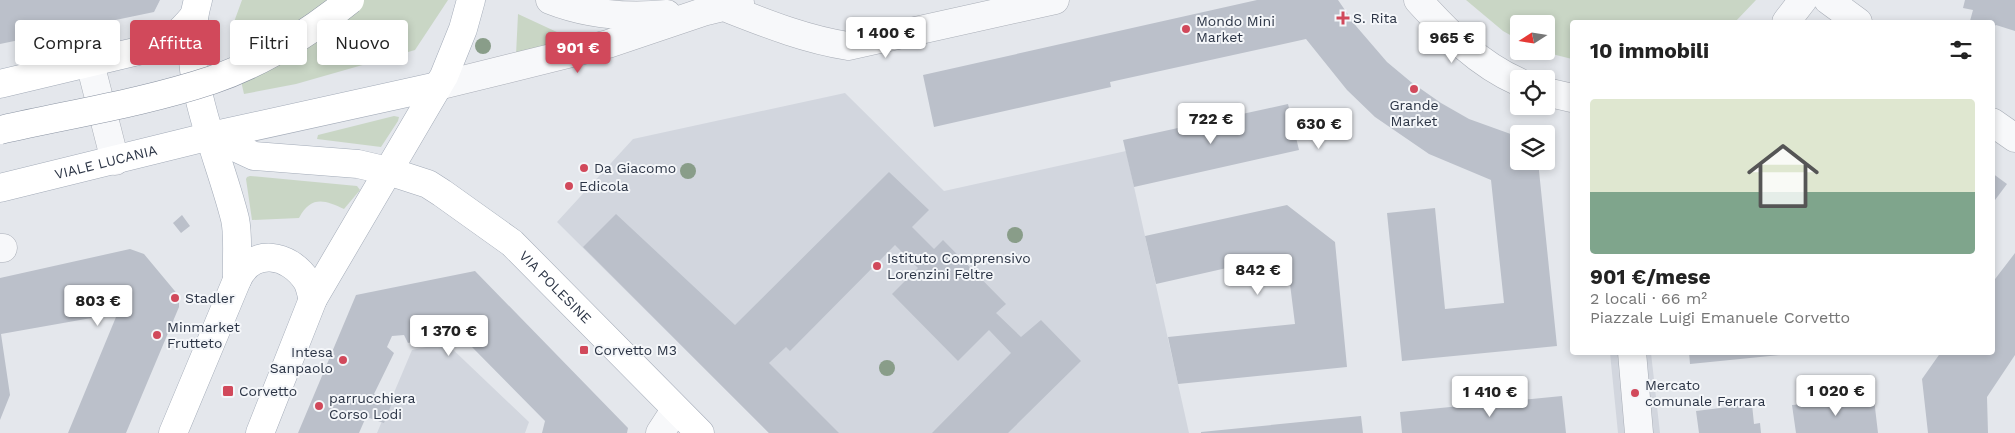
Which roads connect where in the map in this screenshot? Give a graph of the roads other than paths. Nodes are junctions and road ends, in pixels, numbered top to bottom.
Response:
1 (350, 0) edge
2 (472, 0) edge
3 (550, 0) edge
4 (754, 0) edge
5 (1055, 0) edge
6 (1418, 0) edge
7 (1804, 0) edge
8 (1828, 0) edge
9 (196, 8) edge
10 (713, 9) junction
11 (1788, 20) edge
12 (1855, 20) edge
13 (120, 56) edge
14 (81, 65) edge
15 (91, 65) edge
16 (1510, 77) edge
17 (0, 84) edge
18 (438, 86) junction
19 (1555, 94) edge
20 (1570, 98) edge
21 (1995, 124) edge
22 (0, 130) edge
23 (211, 136) junction
24 (2015, 138) edge
25 (115, 161) junction
26 (388, 171) junction
27 (0, 188) edge
28 (236, 280) junction
29 (313, 300) junction
30 (1632, 355) edge
31 (675, 410) junction
32 (173, 433) edge
33 (260, 433) edge
34 (660, 433) edge
35 (700, 433) edge
36 (1640, 433) edge

1 - 22 main road, bridge
2 - 18 main road
3 - 10 street
4 - 10 street
5 - 10 street
6 - 16 street
7 - 11 street
8 - 12 street
9 - 13 main road
9 - 23 main road
10 - 18 street
14 - 17 main road
15 - 25 street
18 - 23 main road, VIALE LUCANIA
18 - 26 main road
19 - 20 street
21 - 24 street
23 - 25 main road, VIALE LUCANIA
23 - 26 main road, VIA POLESINE
23 - 28 main road
25 - 27 main road, VIALE LUCANIA
26 - 29 main road
26 - 31 main road, VIA POLESINE
28 - 29 main road
28 - 32 main road
29 - 33 main road
30 - 36 street
31 - 34 street
31 - 35 main road, VIA POLESINE

